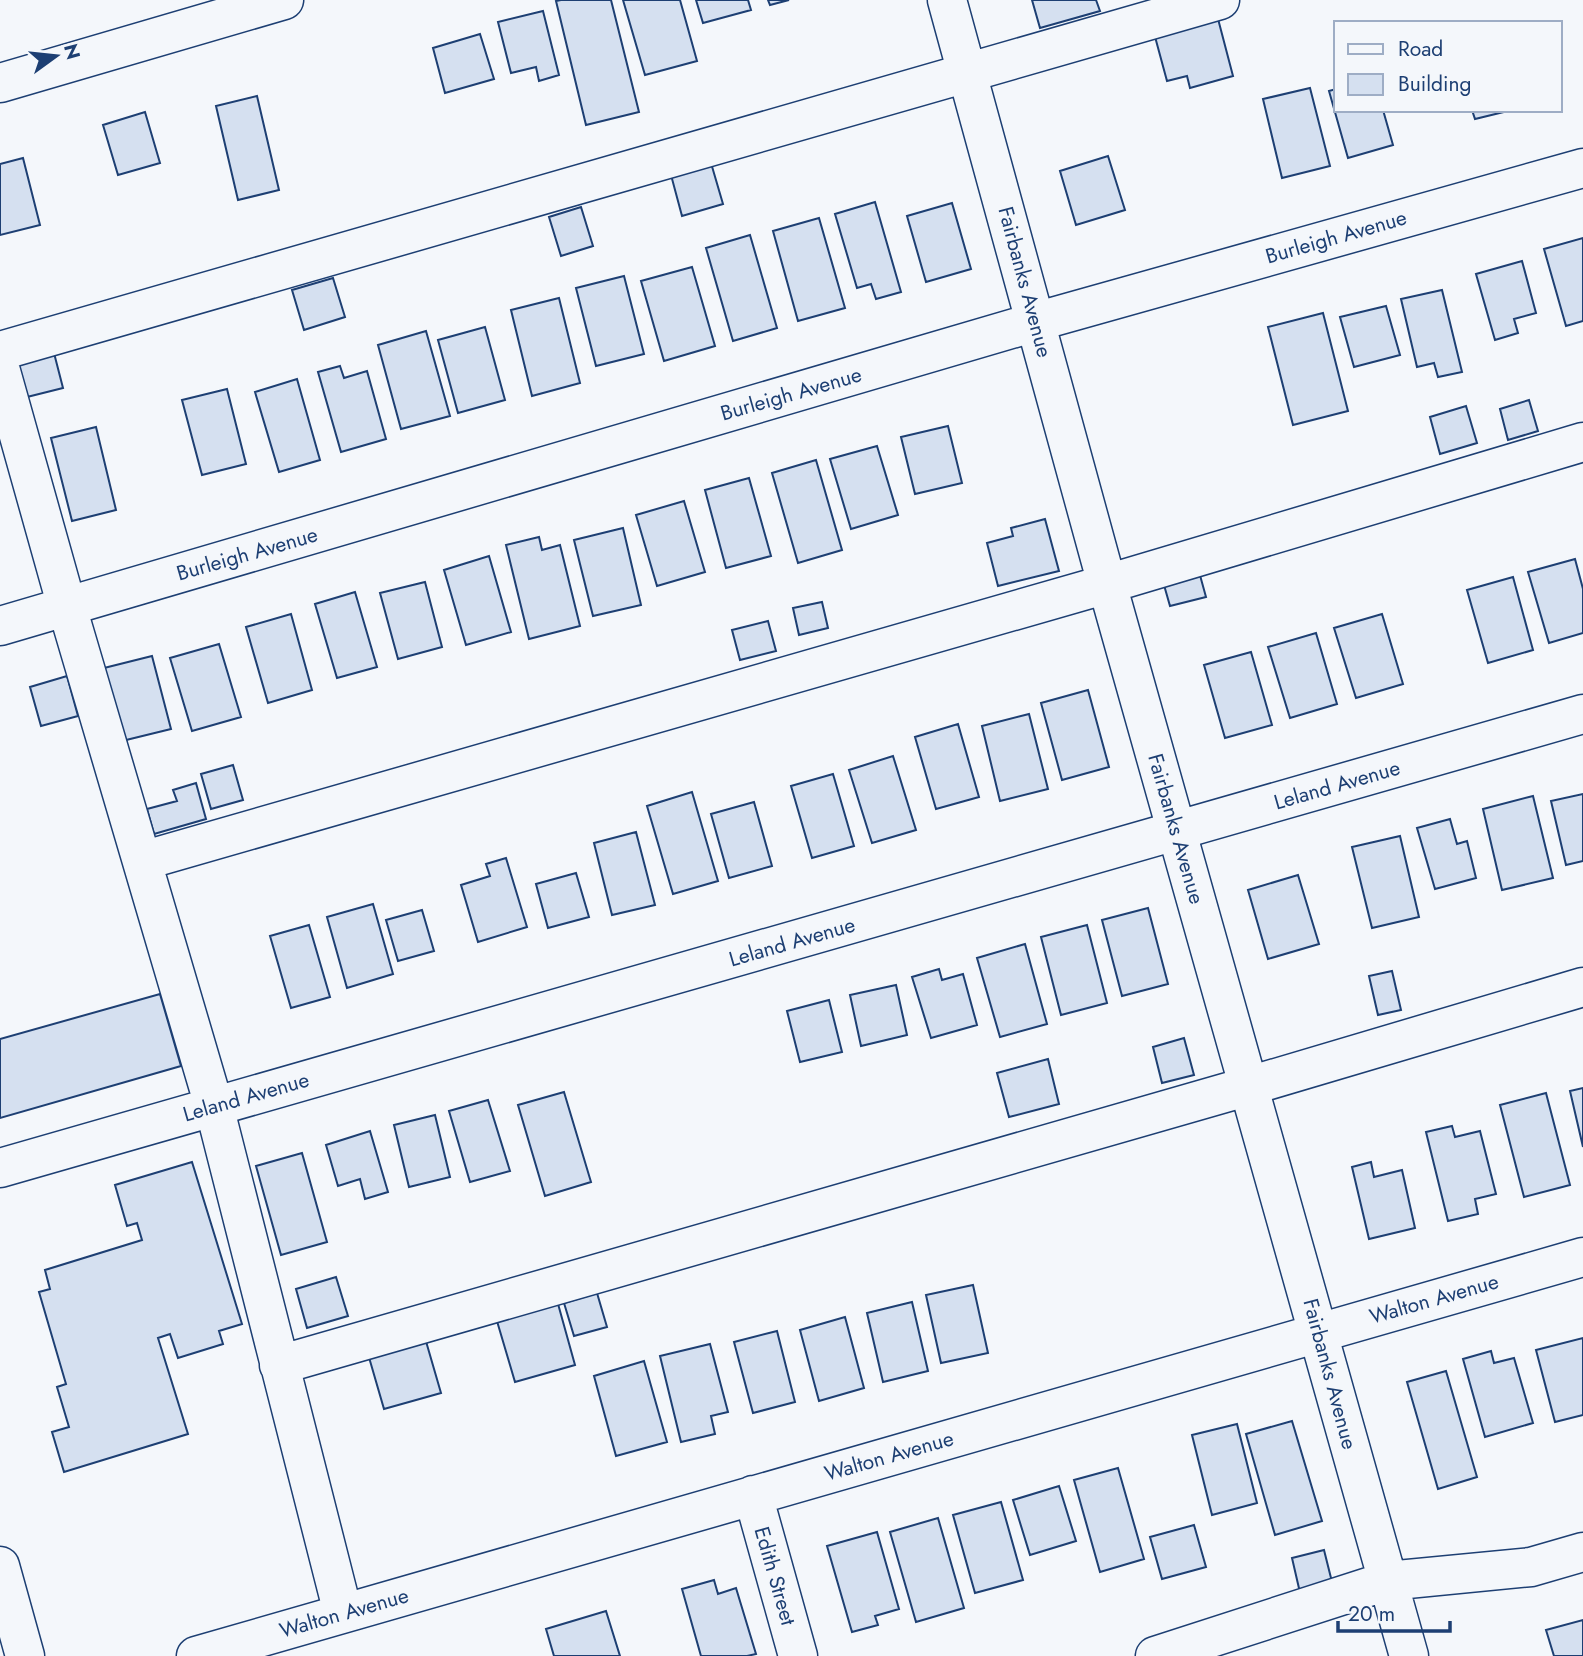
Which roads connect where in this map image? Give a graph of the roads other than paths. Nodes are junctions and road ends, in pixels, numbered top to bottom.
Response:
1 (284, 0) edge
2 (947, 0) edge
3 (1220, 0) edge
4 (968, 74) junction
5 (0, 83) edge
6 (1583, 168) edge
7 (1035, 322) junction
8 (0, 351) edge
9 (0, 368) edge
10 (1583, 442) edge
11 (1107, 584) junction
12 (66, 607) junction
13 (0, 626) edge
14 (1583, 714) edge
15 (1177, 832) junction
16 (142, 861) junction
17 (1583, 987) edge
18 (1249, 1086) junction
19 (214, 1106) junction
20 (0, 1168) edge
21 (1583, 1257) edge
22 (1319, 1332) junction
23 (279, 1365) junction
24 (753, 1495) junction
25 (1583, 1552) edge
26 (0, 1566) edge
27 (1387, 1581) junction
28 (342, 1613) junction
29 (308, 1640) edge
30 (25, 1656) edge
31 (196, 1656) edge
32 (798, 1656) edge
33 (1155, 1656) edge
34 (1409, 1656) edge

1 - 5 street
2 - 4 street, Fairbanks Avenue
3 - 4 street
4 - 7 street, Fairbanks Avenue
4 - 8 street
6 - 7 street, Burleigh Avenue
7 - 11 street, Fairbanks Avenue
7 - 12 street, Burleigh Avenue
9 - 12 street
10 - 11 street
11 - 15 street, Fairbanks Avenue
11 - 16 street
12 - 13 street, Burleigh Avenue
12 - 16 street
14 - 15 street, Leland Avenue
15 - 18 street, Fairbanks Avenue
15 - 19 street, Leland Avenue
16 - 19 street
17 - 18 street
18 - 22 street, Fairbanks Avenue
18 - 23 street
19 - 20 street, Leland Avenue
19 - 23 street
21 - 22 street, Walton Avenue
22 - 24 street, Walton Avenue
22 - 27 street, Fairbanks Avenue
23 - 28 street
24 - 28 street, Walton Avenue
24 - 32 street, Edith Street
25 - 27 street
26 - 30 street
27 - 33 street
27 - 34 street, Fairbanks Avenue
28 - 29 street, Walton Avenue
29 - 31 street, Walton Avenue

